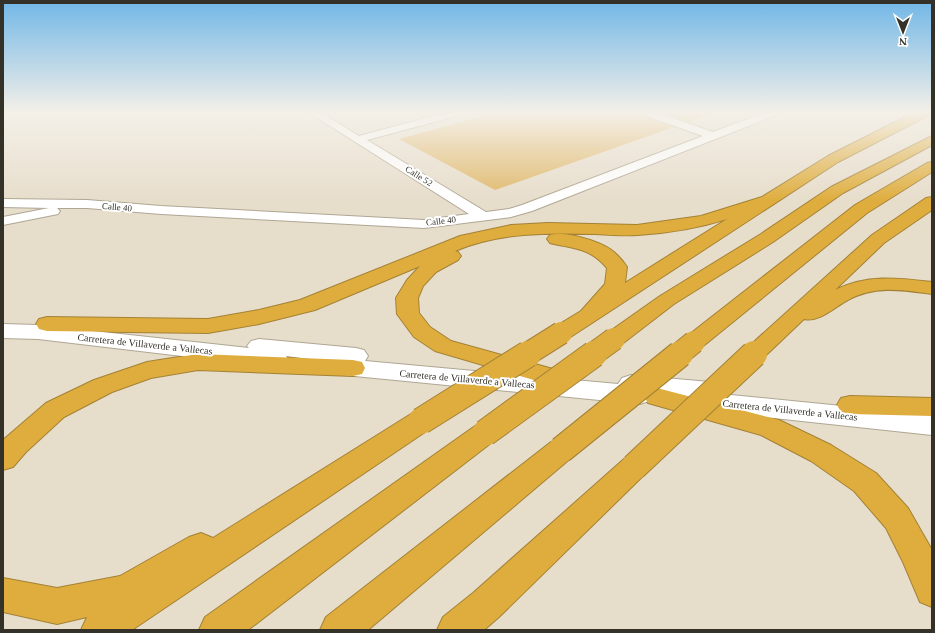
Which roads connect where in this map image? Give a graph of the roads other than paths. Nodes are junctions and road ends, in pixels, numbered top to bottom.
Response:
1 (372, 142) edge
2 (700, 142) edge
3 (867, 142) edge
4 (929, 142) edge
5 (932, 166) edge
6 (766, 201) junction
7 (932, 202) edge
8 (3, 203) edge
9 (87, 204) junction
10 (484, 217) junction
11 (3, 221) edge
12 (932, 288) edge
13 (586, 318) junction
14 (3, 321) edge
15 (47, 324) junction
16 (3, 331) edge
17 (778, 331) junction
18 (353, 368) junction
19 (544, 375) junction
20 (657, 397) junction
21 (850, 405) junction
22 (932, 407) edge
23 (932, 414) edge
24 (932, 425) edge
25 (3, 459) edge
26 (346, 470) junction
27 (932, 590) edge
28 (3, 595) edge
29 (477, 618) edge
30 (100, 630) edge
31 (218, 630) edge
32 (339, 630) edge
33 (456, 630) edge

1 - 10 street, Calle 52
2 - 10 street, Calle 40
3 - 6 highway
4 - 31 highway, bridge
5 - 32 highway, bridge
6 - 13 highway
6 - 15 highway
7 - 17 highway
8 - 9 street
9 - 10 street, Calle 40
9 - 11 street
12 - 17 highway
13 - 19 highway
13 - 26 highway, bridge
14 - 15 main road, Carretera de Villaverde a Vallecas
15 - 19 main road, Carretera de Villaverde a Vallecas
16 - 18 main road, Carretera de Villaverde a Vallecas
17 - 29 highway, bridge
18 - 20 main road, Carretera de Villaverde a Vallecas
18 - 25 highway
19 - 21 main road, Carretera de Villaverde a Vallecas
20 - 24 main road, Carretera de Villaverde a Vallecas
20 - 27 highway
21 - 22 highway
21 - 23 main road, Carretera de Villaverde a Vallecas
26 - 28 highway
26 - 30 highway
29 - 33 highway

